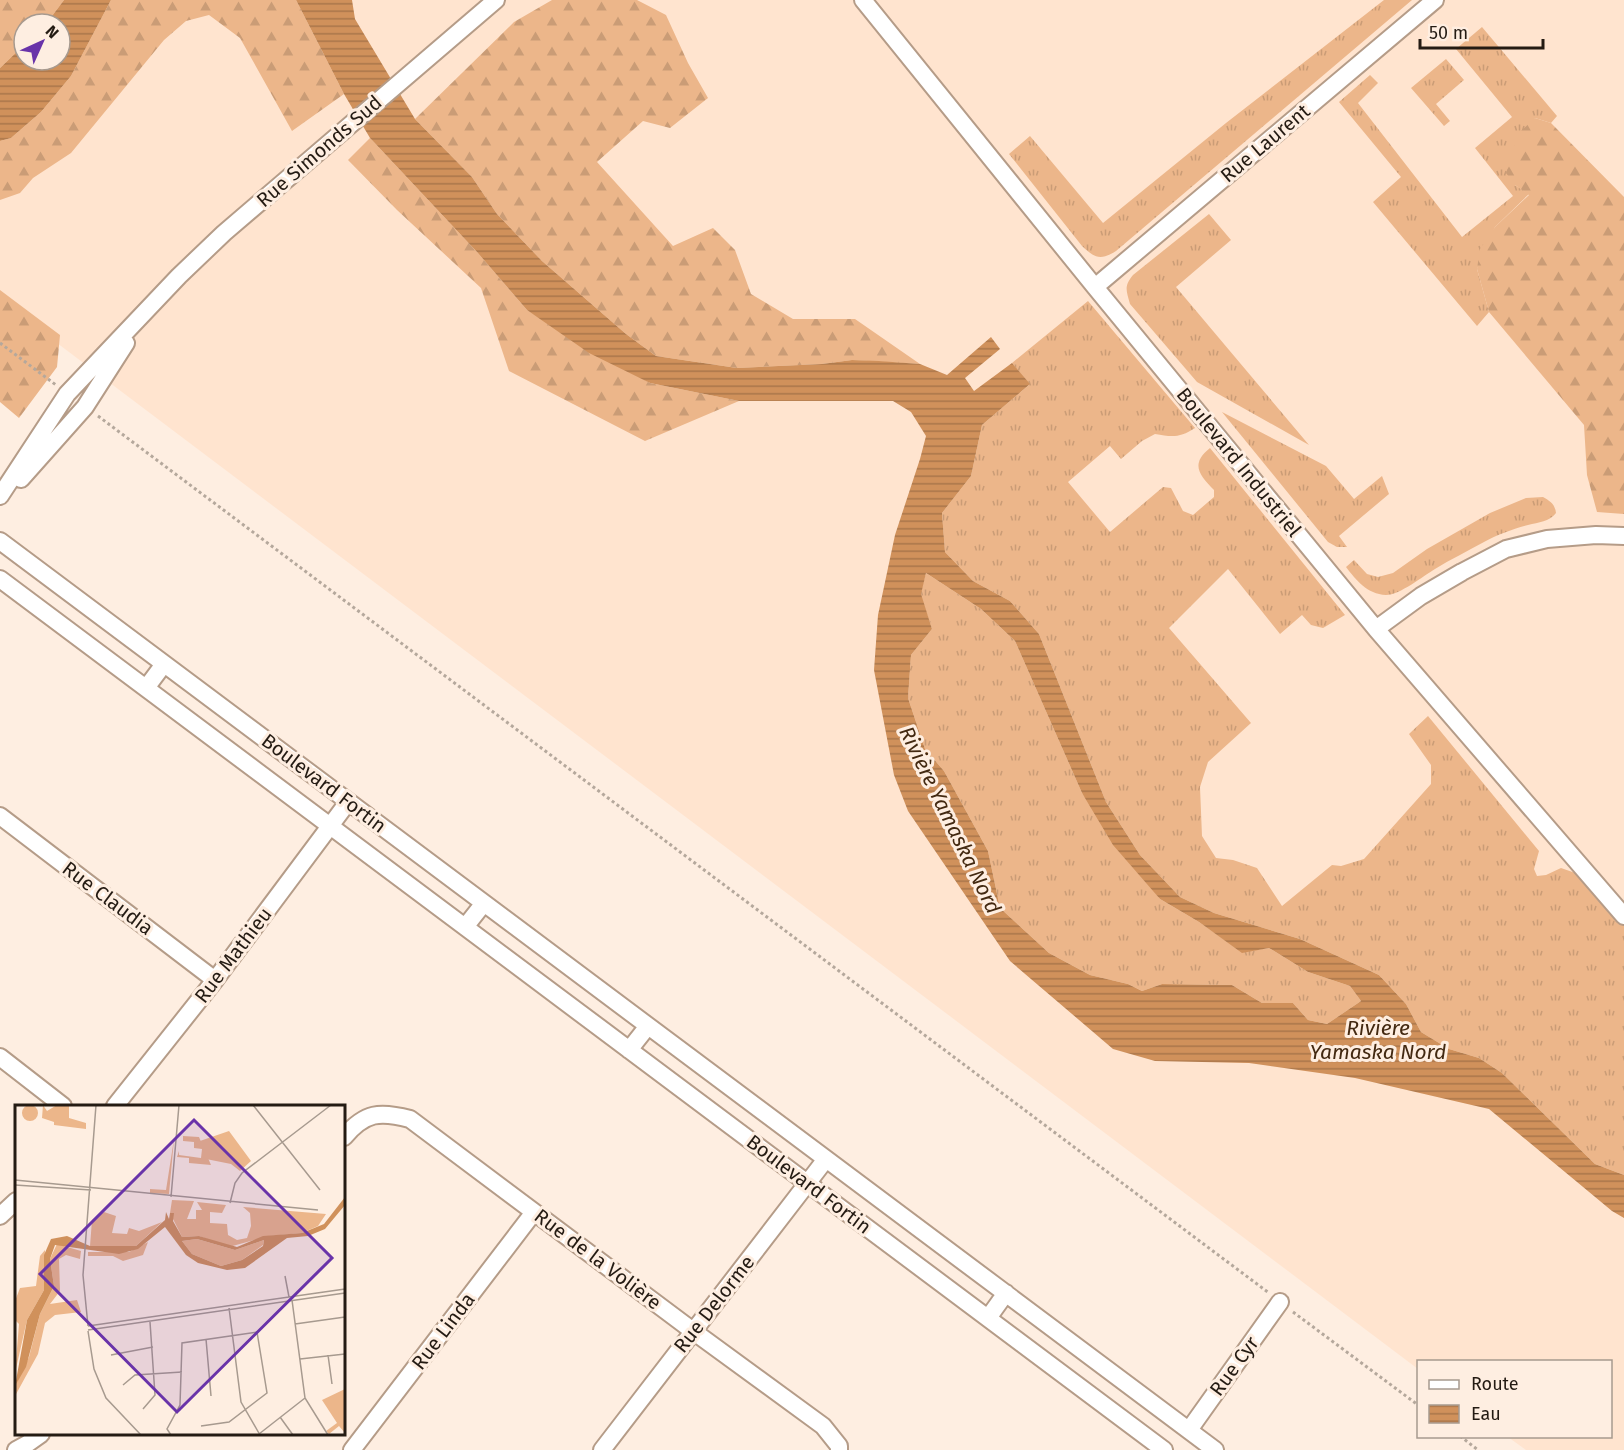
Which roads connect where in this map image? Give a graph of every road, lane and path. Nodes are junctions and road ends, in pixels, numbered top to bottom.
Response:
1 (496, 0) edge
2 (863, 0) edge
3 (1435, 0) edge
4 (1095, 287) junction
5 (148, 310) junction
6 (0, 343) edge
7 (67, 394) junction
8 (85, 407) junction
9 (0, 496) edge
10 (0, 503) edge
11 (1624, 536) edge
12 (0, 541) edge
13 (0, 579) edge
14 (1376, 629) junction
15 (164, 664) junction
16 (146, 688) junction
17 (348, 802) junction
18 (0, 816) edge
19 (330, 826) junction
20 (484, 903) junction
21 (1624, 916) edge
22 (465, 927) junction
23 (215, 980) junction
24 (648, 1026) junction
25 (629, 1050) junction
26 (0, 1057) edge
27 (60, 1105) edge
28 (117, 1105) edge
29 (345, 1136) edge
30 (826, 1159) junction
31 (807, 1183) junction
32 (15, 1202) edge
33 (534, 1212) junction
34 (0, 1216) edge
35 (1005, 1293) junction
36 (1280, 1302) junction
37 (988, 1318) junction
38 (693, 1331) junction
39 (1417, 1404) edge
40 (1189, 1430) junction
41 (39, 1435) edge
42 (1461, 1438) edge
43 (1206, 1447) edge
44 (15, 1450) edge
45 (352, 1450) edge
46 (602, 1450) edge
47 (839, 1450) edge
48 (1164, 1450) edge
49 (1478, 1450) edge

1 - 5 street, Rue Simonds Sud
2 - 4 street, Boulevard Industriel
3 - 4 street, Rue Laurent
4 - 14 street, Boulevard Industriel
5 - 7 street, Rue Simonds Sud
5 - 8 street, Rue Simonds Sud
6 - 7 path
7 - 9 street, Rue Simonds Sud
8 - 10 street, Rue Simonds Sud
8 - 36 path
11 - 14 street
12 - 15 street, Boulevard Fortin
13 - 16 street, Boulevard Fortin
14 - 21 street, Boulevard Industriel
15 - 16 street
15 - 17 street, Boulevard Fortin
16 - 19 street, Boulevard Fortin
17 - 19 street, Rue Mathieu
17 - 20 street, Boulevard Fortin
18 - 23 street, Rue Claudia
19 - 22 street, Boulevard Fortin
19 - 23 street, Rue Mathieu
20 - 22 street
20 - 24 street, Boulevard Fortin
22 - 25 street, Boulevard Fortin
23 - 28 street, Rue Mathieu
24 - 25 street
24 - 30 street, Boulevard Fortin
25 - 31 street, Boulevard Fortin
26 - 27 street
29 - 33 street, Rue de la Volière
30 - 31 street, Rue Delorme
30 - 35 street, Boulevard Fortin
31 - 37 street, Boulevard Fortin
31 - 38 street, Rue Delorme
32 - 34 street
33 - 38 street, Rue de la Volière
33 - 45 street, Rue Linda
35 - 37 street
35 - 40 street, Boulevard Fortin
36 - 39 path
36 - 40 street, Rue Cyr
37 - 48 street, Boulevard Fortin
38 - 46 street, Rue Delorme
38 - 47 street, Rue de la Volière
40 - 43 street, Boulevard Fortin
41 - 44 street
42 - 49 path

